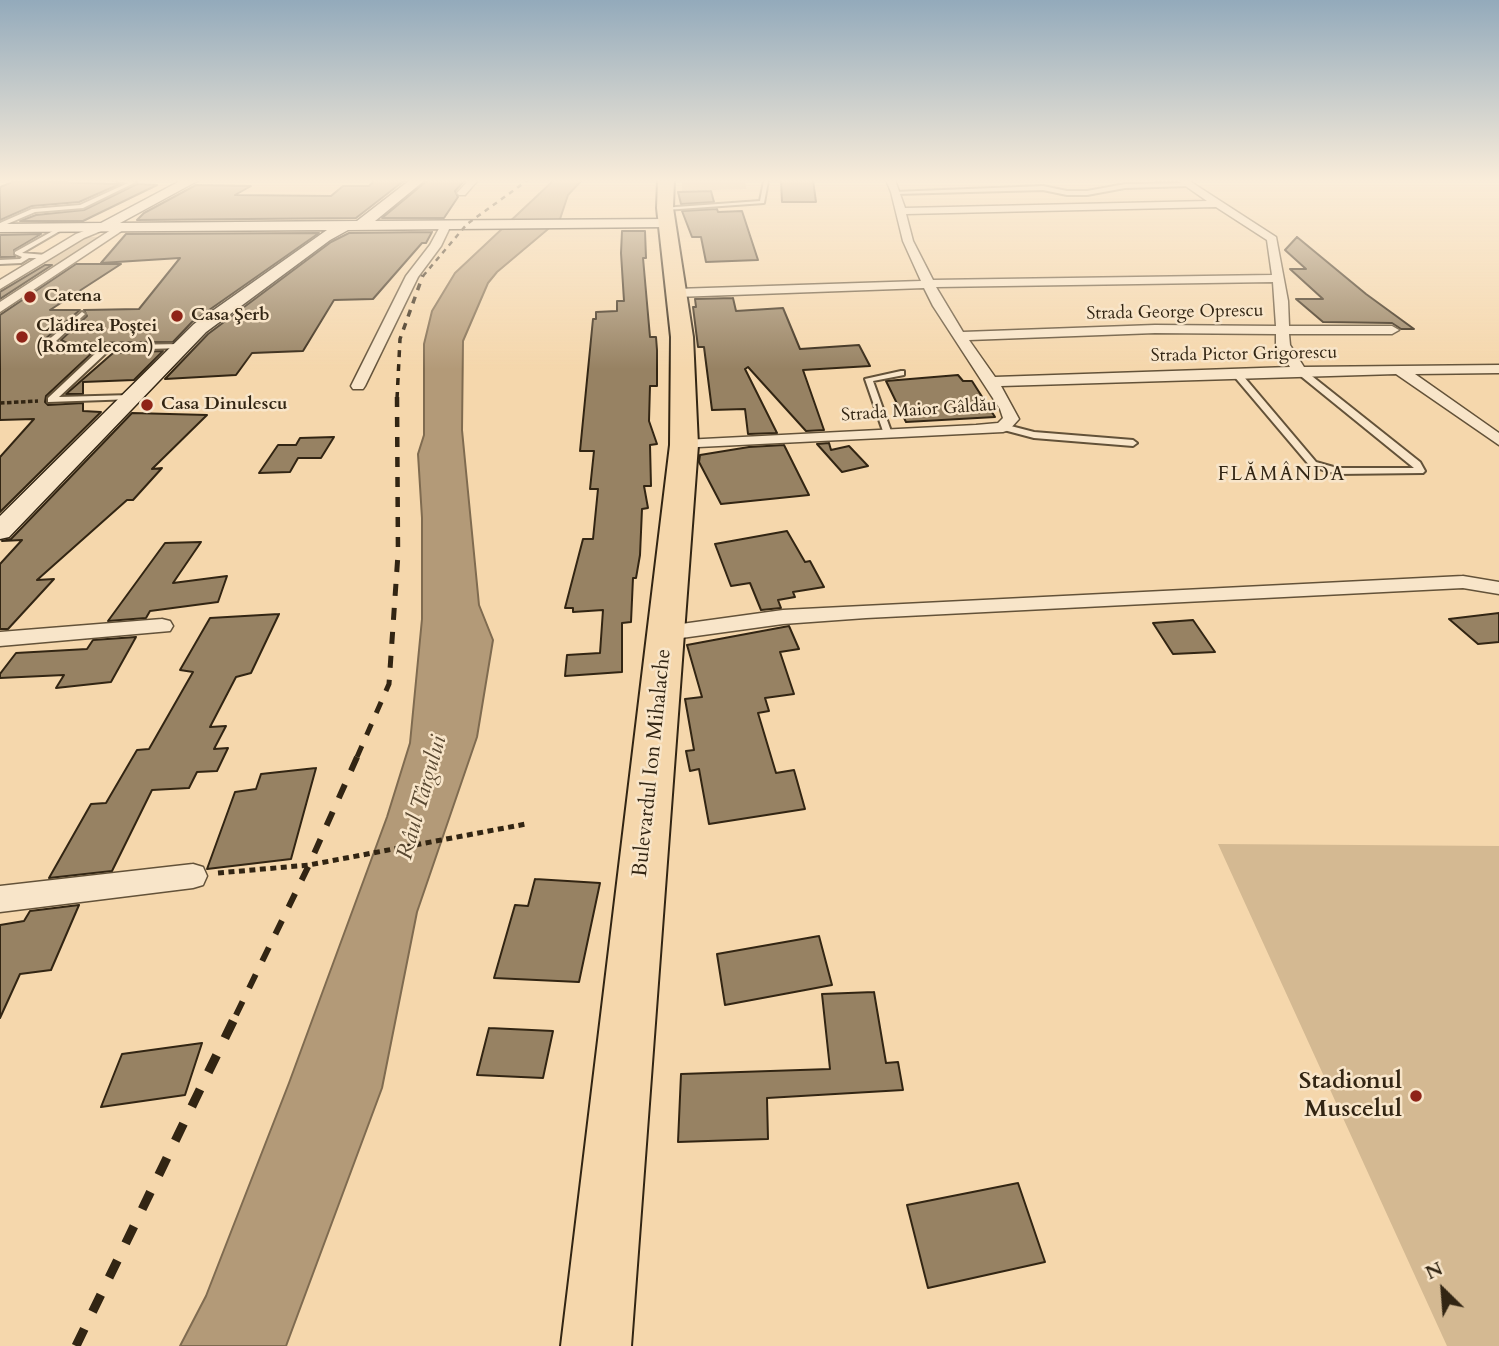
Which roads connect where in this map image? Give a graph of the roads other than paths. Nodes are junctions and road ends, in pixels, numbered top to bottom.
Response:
1 (35, 243) edge
2 (77, 243) edge
3 (86, 243) edge
4 (89, 243) edge
5 (316, 243) edge
6 (437, 243) edge
7 (669, 243) edge
8 (909, 243) edge
9 (1272, 243) edge
10 (29, 256) junction
11 (46, 257) junction
12 (0, 262) edge
13 (1276, 278) junction
14 (927, 284) junction
15 (0, 285) edge
16 (676, 293) junction
17 (0, 296) edge
18 (0, 308) edge
19 (82, 314) dead end
20 (1283, 329) junction
21 (1392, 330) dead end
22 (959, 336) junction
23 (181, 346) junction
24 (111, 348) junction
25 (1499, 369) edge
26 (1401, 371) junction
27 (1300, 372) junction
28 (901, 373) dead end
29 (1236, 373) junction
30 (991, 382) junction
31 (358, 386) dead end
32 (131, 397) junction
33 (51, 400) joint
34 (1003, 427) junction
35 (888, 434) junction
36 (1499, 440) edge
37 (1133, 443) dead end
38 (684, 445) junction
39 (0, 531) edge
40 (1499, 588) edge
41 (162, 626) dead end
42 (667, 633) junction
43 (0, 639) edge
44 (193, 876) road end
45 (0, 899) edge
46 (596, 1346) edge

1 - 10 lane
2 - 11 street
3 - 17 street
4 - 18 street
5 - 23 street
6 - 31 street
7 - 16 highway, Bulevardul Ion Mihalache
8 - 14 street, Strada Maior Gâldău
9 - 13 street
10 - 11 lane
10 - 12 lane
11 - 15 street
13 - 14 street
13 - 20 street
14 - 16 street
14 - 22 street, Strada Maior Gâldău
16 - 38 highway, Bulevardul Ion Mihalache
19 - 24 lane
20 - 21 street, Strada George Oprescu
20 - 22 street, Strada George Oprescu
20 - 27 street
22 - 30 street, Strada Maior Gâldău
23 - 24 lane
23 - 32 street
24 - 33 lane
25 - 26 street, Strada Pictor Grigorescu
26 - 27 street, Strada Pictor Grigorescu
26 - 36 street
27 - 29 street, Strada Pictor Grigorescu
27 - 29 lane
28 - 35 lane
29 - 30 street, Strada Pictor Grigorescu
30 - 34 street, Strada Maior Gâldău
32 - 33 lane
32 - 39 street
34 - 35 street, Strada Maior Gâldău
34 - 37 lane
35 - 38 street, Strada Maior Gâldău
38 - 42 highway, Bulevardul Ion Mihalache
40 - 42 street
41 - 43 street
42 - 46 highway, Bulevardul Ion Mihalache
44 - 45 street

